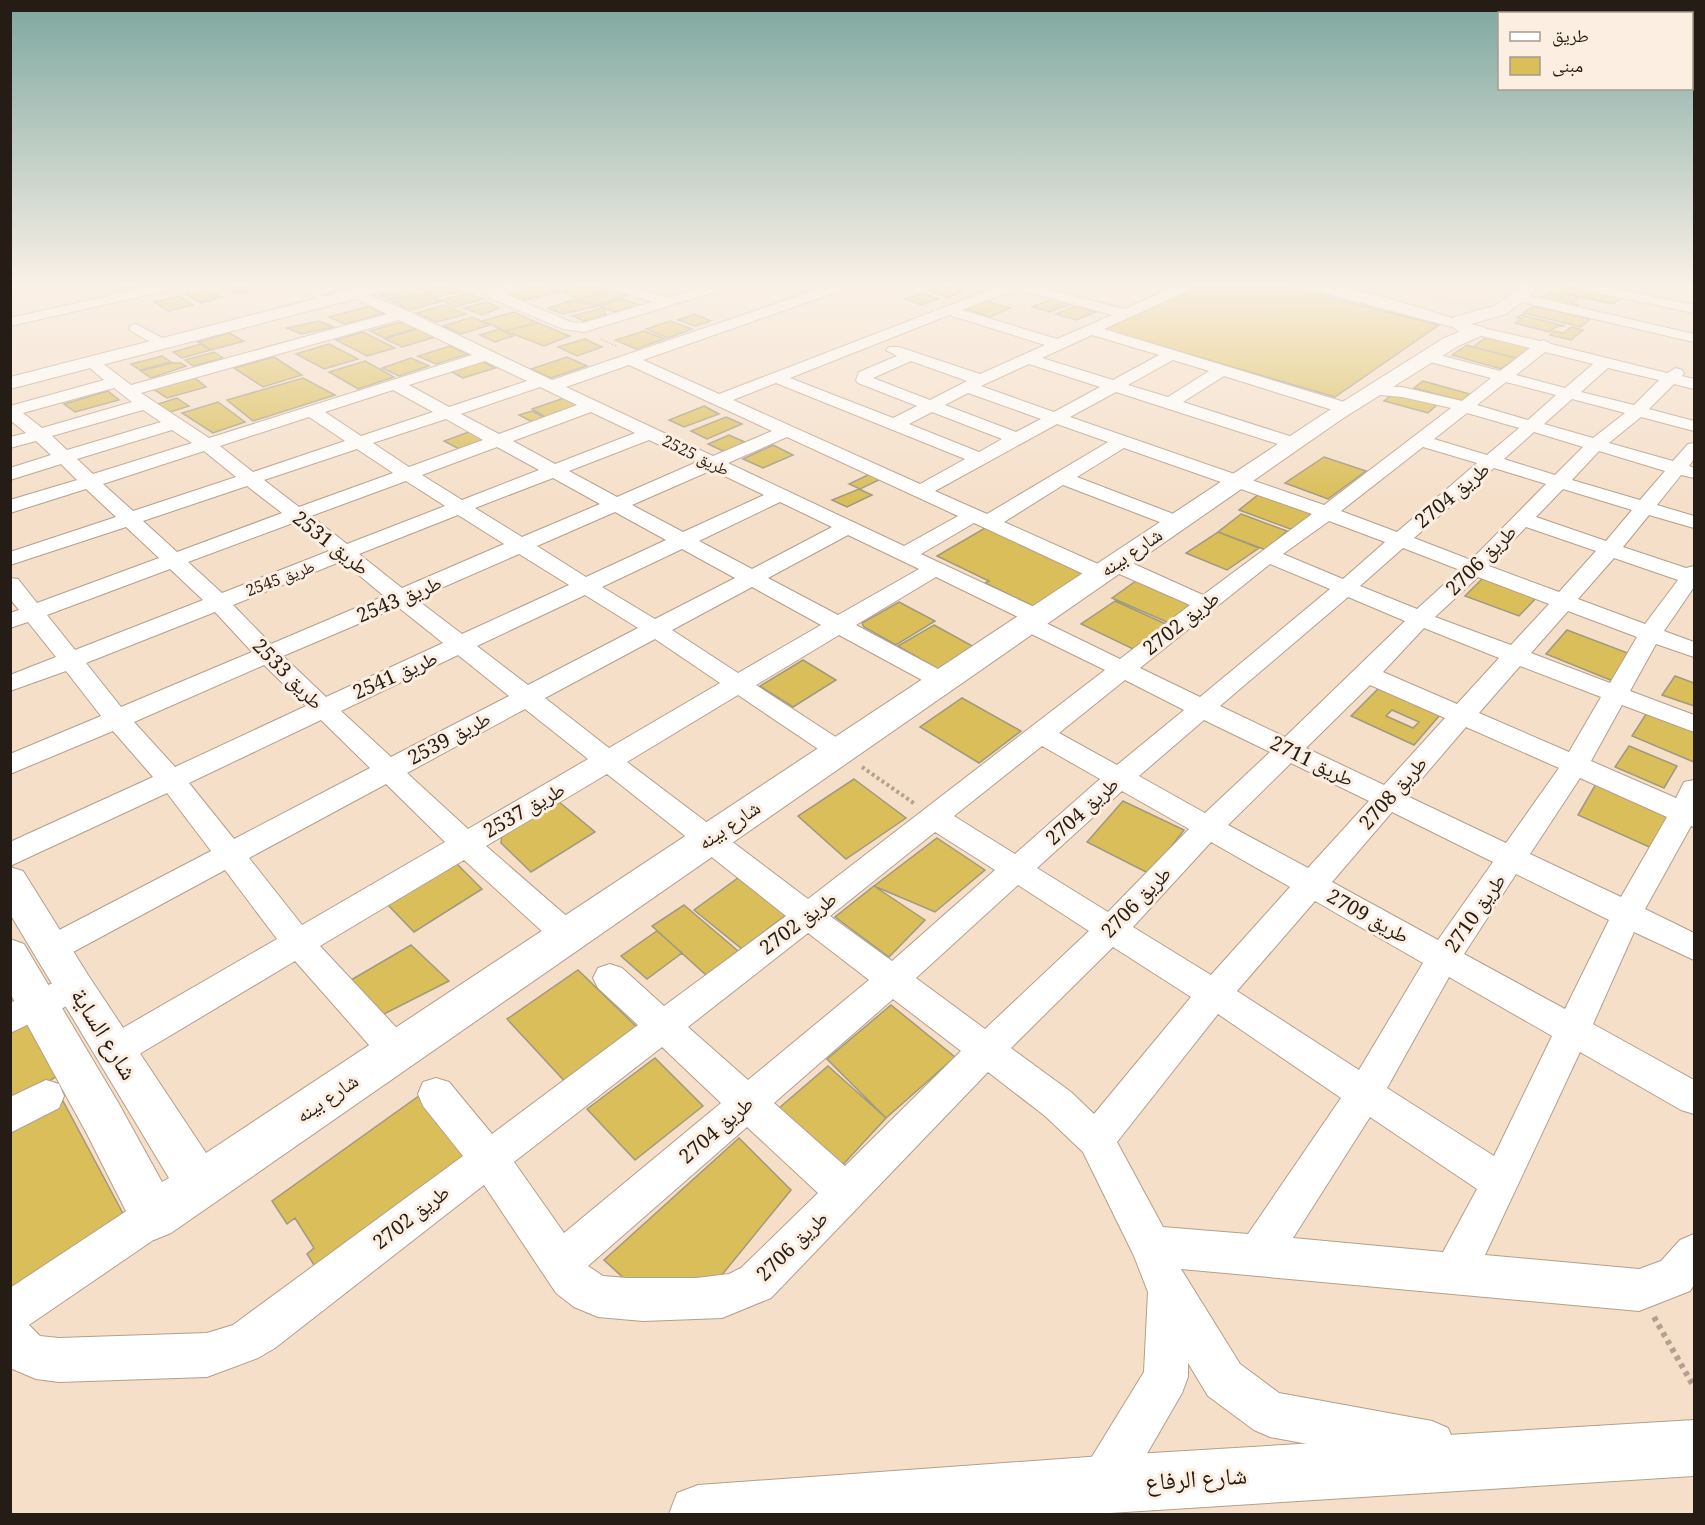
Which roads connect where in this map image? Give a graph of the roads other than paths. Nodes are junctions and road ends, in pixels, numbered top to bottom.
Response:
1 (105, 358) edge
2 (248, 358) edge
3 (477, 358) edge
4 (494, 358) edge
5 (630, 358) edge
6 (636, 358) edge
7 (821, 358) edge
8 (905, 358) edge
9 (915, 358) edge
10 (1027, 358) joint
11 (1165, 358) edge
12 (1181, 358) edge
13 (1425, 358) edge
14 (1491, 358) edge
15 (1527, 358) edge
16 (1621, 358) edge
17 (1634, 358) edge
18 (91, 362) junction
19 (1221, 371) junction
20 (1503, 376) junction
21 (774, 377) junction
22 (1684, 378) edge
23 (10, 383) edge
24 (547, 383) junction
25 (394, 384) junction
26 (974, 384) junction
27 (1114, 387) junction
28 (1376, 390) junction
29 (130, 392) junction
30 (1569, 393) junction
31 (718, 400) junction
32 (1168, 404) junction
33 (593, 405) junction
34 (931, 406) junction
35 (1463, 406) junction
36 (1345, 408) junction
37 (11, 411) edge
38 (310, 411) junction
39 (1638, 411) junction
40 (448, 414) junction
41 (1055, 418) junction
42 (175, 423) junction
43 (894, 425) junction
44 (1532, 426) junction
45 (1695, 426) edge
46 (786, 431) junction
47 (650, 432) junction
48 (40, 435) junction
49 (1017, 439) junction
50 (1419, 440) junction
51 (497, 441) junction
52 (1122, 442) junction
53 (10, 443) edge
54 (359, 443) junction
55 (1293, 443) junction
56 (206, 444) junction
57 (1595, 445) junction
58 (63, 458) junction
59 (980, 459) junction
60 (1492, 462) junction
61 (714, 463) junction
62 (1689, 464) edge
63 (552, 471) junction
64 (409, 473) junction
65 (10, 474) edge
66 (1062, 478) junction
67 (251, 479) junction
68 (89, 482) junction
69 (1237, 482) junction
70 (1559, 482) junction
71 (919, 492) junction
72 (780, 495) junction
73 (616, 506) junction
74 (10, 507) edge
75 (459, 507) junction
76 (1645, 507) junction
77 (1327, 513) junction
78 (296, 515) junction
79 (130, 519) junction
80 (1522, 519) junction
81 (980, 520) junction
82 (1178, 522) junction
83 (1695, 522) edge
84 (848, 527) junction
85 (1399, 539) junction
86 (681, 541) junction
87 (522, 546) junction
88 (1611, 549) junction
89 (343, 552) junction
90 (905, 554) junction
91 (1268, 555) junction
92 (10, 559) edge
93 (172, 561) junction
94 (1476, 567) junction
95 (1107, 568) junction
96 (934, 569) junction
97 (1693, 576) edge
98 (751, 579) junction
99 (10, 584) edge
100 (586, 586) junction
101 (1345, 588) junction
102 (401, 598) junction
103 (218, 602) junction
104 (1563, 602) junction
105 (1206, 603) junction
106 (22, 616) edge
107 (1420, 619) junction
108 (1032, 620) junction
109 (837, 626) junction
110 (655, 629) junction
111 (1650, 634) junction
112 (461, 645) junction
113 (1695, 650) edge
114 (268, 655) junction
115 (1514, 656) junction
116 (72, 659) junction
117 (1123, 668) junction
118 (1367, 674) junction
119 (942, 681) junction
120 (10, 684) edge
121 (737, 685) junction
122 (1614, 695) junction
123 (526, 697) junction
124 (323, 708) junction
125 (1204, 708) junction
126 (1462, 717) junction
127 (118, 720) junction
128 (1695, 724) edge
129 (1041, 734) junction
130 (1289, 750) junction
131 (839, 751) junction
132 (608, 761) junction
133 (10, 765) edge
134 (1575, 765) junction
135 (388, 771) junction
136 (1119, 778) junction
137 (171, 779) junction
138 (1389, 798) junction
139 (1691, 806) edge
140 (935, 818) junction
141 (1209, 827) junction
142 (709, 839) junction
143 (465, 844) junction
144 (231, 854) junction
145 (10, 855) edge
146 (1513, 859) junction
147 (1016, 869) junction
148 (10, 881) edge
149 (1311, 884) junction
150 (1627, 914) junction
151 (808, 916) junction
152 (1111, 929) junction
153 (567, 935) junction
154 (298, 943) junction
155 (1695, 947) edge
156 (31, 952) edge
157 (1443, 958) junction
158 (610, 978) dead end
159 (892, 980) junction
160 (1214, 994) junction
161 (41, 1003) edge
162 (663, 1026) junction
163 (1573, 1030) junction
164 (986, 1050) junction
165 (114, 1051) junction
166 (396, 1051) junction
167 (436, 1094) dead end
168 (1364, 1094) junction
169 (46, 1096) dead end
170 (1695, 1098) edge
171 (747, 1103) junction
172 (10, 1116) edge
173 (1096, 1140) junction
174 (488, 1158) junction
175 (1501, 1183) junction
176 (200, 1185) junction
177 (846, 1193) junction
178 (154, 1216) junction
179 (1151, 1246) junction
180 (1695, 1254) edge
181 (1258, 1256) junction
182 (560, 1263) junction
183 (1454, 1274) junction
184 (1169, 1292) junction
185 (10, 1313) edge
186 (10, 1333) edge
187 (1695, 1448) edge
188 (1538, 1458) junction
189 (1102, 1485) junction
190 (698, 1515) edge

1 - 18 street
2 - 29 street
3 - 25 street
4 - 24 street, طريق 2525
5 - 24 street
6 - 31 street
7 - 21 street
8 - 34 street
9 - 26 street
10 - 26 street
10 - 27 street
11 - 27 street
12 - 19 street
13 - 28 street, شارع بينه
14 - 20 street
15 - 20 street, طريق 2702
16 - 30 street, طريق 2704
17 - 22 street
18 - 23 street
18 - 29 street, طريق 2531
19 - 32 street
19 - 36 street
20 - 30 street
20 - 35 street, طريق 2702
21 - 31 street
21 - 43 street
22 - 39 street, طريق 2706
24 - 33 street, طريق 2525
24 - 40 street
25 - 38 street
25 - 40 street
26 - 34 street
26 - 41 street
27 - 32 street
27 - 41 street
28 - 35 street
28 - 36 street, شارع بينه
29 - 37 street
29 - 42 street, طريق 2531
29 - 48 street
30 - 39 street
30 - 44 street, طريق 2704
31 - 46 street
32 - 55 street
33 - 47 street, طريق 2525
33 - 51 street
34 - 43 street
34 - 49 street
35 - 44 street
35 - 50 street, طريق 2702
36 - 55 street, شارع بينه
37 - 48 street, طريق 2533
38 - 54 street
38 - 56 street
39 - 45 street
39 - 57 street, طريق 2706
40 - 51 street
40 - 54 street
41 - 49 street
41 - 52 street
42 - 56 street, طريق 2531
42 - 58 street
43 - 59 street
44 - 57 street
44 - 60 street, طريق 2704
46 - 61 street, طريق 2543
46 - 71 street
47 - 61 street, طريق 2525
47 - 63 street, طريق 2545
48 - 53 street
48 - 58 street, طريق 2533
49 - 59 street
50 - 60 street
50 - 77 street, طريق 2702
51 - 63 street
51 - 64 street
52 - 66 street
52 - 69 street
54 - 64 street
54 - 67 street
55 - 69 street, شارع بينه
56 - 67 street, طريق 2531
56 - 68 street
57 - 62 street
57 - 70 street, طريق 2706
58 - 65 street
58 - 68 street, طريق 2533
59 - 71 street
60 - 70 street
60 - 85 street, طريق 2704
61 - 72 street, طريق 2525
61 - 73 street, طريق 2543
62 - 76 street, طريق 2708
63 - 73 street
63 - 75 street, طريق 2545
64 - 75 street
64 - 78 street
66 - 81 street
66 - 82 street
67 - 78 street, طريق 2531
67 - 79 street
68 - 74 street
68 - 79 street, طريق 2533
69 - 77 street
69 - 82 street, شارع بينه
70 - 76 street
70 - 80 street, طريق 2706
71 - 81 street
72 - 84 street, طريق 2525
72 - 86 street, طريق 2541
73 - 86 street
73 - 87 street, طريق 2543
75 - 87 street
75 - 89 street, طريق 2545
76 - 83 street
76 - 88 street, طريق 2708
77 - 85 street
77 - 91 street, طريق 2702
78 - 89 street, طريق 2531
78 - 93 street
79 - 92 street
79 - 93 street, طريق 2533
80 - 88 street
80 - 94 street, طريق 2706
81 - 90 street
81 - 95 street
82 - 95 street, شارع بينه
84 - 90 street, طريق 2525
84 - 98 street, طريق 2539
85 - 94 street
85 - 101 street, طريق 2704
86 - 98 street
86 - 100 street, طريق 2541
87 - 100 street
87 - 102 street, طريق 2543
88 - 97 street
88 - 104 street, طريق 2708
89 - 102 street, طريق 2531
89 - 103 street, طريق 2545
90 - 96 street, طريق 2525
91 - 101 street
91 - 105 street, طريق 2702
93 - 103 street, طريق 2533
93 - 106 street
94 - 104 street
94 - 107 street, طريق 2706
95 - 105 street
95 - 108 street, شارع بينه
96 - 108 street, طريق 2525
96 - 109 street, طريق 2537
97 - 111 street, طريق 2710
98 - 109 street
98 - 110 street, طريق 2539
99 - 106 street
100 - 110 street
100 - 112 street, طريق 2541
101 - 107 street
101 - 125 street, طريق 2704
102 - 112 street, طريق 2531
102 - 114 street, طريق 2543
103 - 114 street, طريق 2533
103 - 116 street, طريق 2545
104 - 111 street
104 - 115 street, طريق 2708
105 - 117 street, طريق 2702
106 - 116 street
107 - 115 street
107 - 118 street, طريق 2706
108 - 117 street, طريق 2711
108 - 119 street, شارع بينه
109 - 119 street
109 - 121 street, طريق 2537
110 - 121 street
110 - 123 street, طريق 2539
111 - 113 street
111 - 122 street, طريق 2710
112 - 123 street, طريق 2531
112 - 124 street, طريق 2541
114 - 124 street, طريق 2533
114 - 127 street, طريق 2543
115 - 122 street
115 - 126 street, طريق 2708
116 - 120 street, طريق 2545
116 - 127 street
117 - 125 street, طريق 2711
117 - 129 street, طريق 2702
118 - 126 street
118 - 130 street, طريق 2706
119 - 131 street, شارع بينه
121 - 131 street
121 - 132 street, طريق 2537
122 - 128 street
122 - 134 street, طريق 2710
123 - 132 street, طريق 2531
123 - 135 street, طريق 2539
124 - 135 street, طريق 2533
124 - 137 street, طريق 2541
125 - 130 street, طريق 2711
125 - 136 street, طريق 2704
126 - 134 street
126 - 138 street, طريق 2708
127 - 133 street, طريق 2543
127 - 137 street
129 - 136 street, طريق 2709
129 - 140 street, طريق 2702
130 - 138 street, طريق 2711
130 - 141 street, طريق 2706
131 - 142 street, شارع بينه
132 - 142 street, طريق 2531
132 - 143 street, طريق 2537
134 - 139 street
134 - 146 street, طريق 2710
135 - 143 street, طريق 2533
135 - 144 street, طريق 2539
136 - 141 street, طريق 2709
136 - 147 street, طريق 2704
137 - 144 street
137 - 145 street, طريق 2541
138 - 146 street, طريق 2711
138 - 149 street, طريق 2708
139 - 150 street
140 - 147 street
140 - 151 street, طريق 2702
141 - 149 street, طريق 2709
141 - 152 street, طريق 2706
142 - 151 street, طريق 2531
142 - 153 street, شارع بينه
143 - 153 street, طريق 2533
143 - 154 street, طريق 2537
144 - 154 street
144 - 156 street, طريق 2539
146 - 150 street, طريق 2711
146 - 157 street, طريق 2710
147 - 152 street
147 - 159 street, طريق 2704
148 - 156 street, شارع الساية
149 - 157 street, طريق 2709
149 - 160 street, طريق 2708
150 - 155 street, طريق 2711
150 - 163 street
151 - 159 street, طريق 2531
151 - 162 street, طريق 2702
152 - 160 street
152 - 164 street, طريق 2706
153 - 166 street, شارع بينه
154 - 165 street, طريق 2537
154 - 166 street
156 - 161 street, شارع الساية
157 - 163 street, طريق 2709
157 - 168 street, طريق 2710
158 - 162 street
159 - 164 street, طريق 2531
159 - 171 street, طريق 2704
160 - 168 street
160 - 173 street, طريق 2708
161 - 165 street, شارع الساية
161 - 178 street, شارع الساية
162 - 171 street
162 - 174 street, طريق 2702
163 - 170 street, طريق 2709
163 - 175 street
164 - 173 street, طريق 2531
164 - 177 street, طريق 2706
165 - 176 street, شارع الساية
166 - 176 street, شارع بينه
167 - 174 street, طريق 2706
168 - 175 street
168 - 181 street, طريق 2710
169 - 172 street
171 - 177 street
171 - 182 street, طريق 2704
173 - 179 street, طريق 2531
174 - 182 street, طريق 2706
174 - 186 street, طريق 2702
175 - 183 street
176 - 178 street, شارع بينه
177 - 182 street, طريق 2706
178 - 185 street, شارع بينه
179 - 181 street
179 - 184 street, طريق 2531
180 - 183 street
181 - 183 street
184 - 188 street
184 - 189 street
187 - 188 street, شارع الرفاع
188 - 189 street, شارع الرفاع
189 - 190 street, شارع الرفاع

